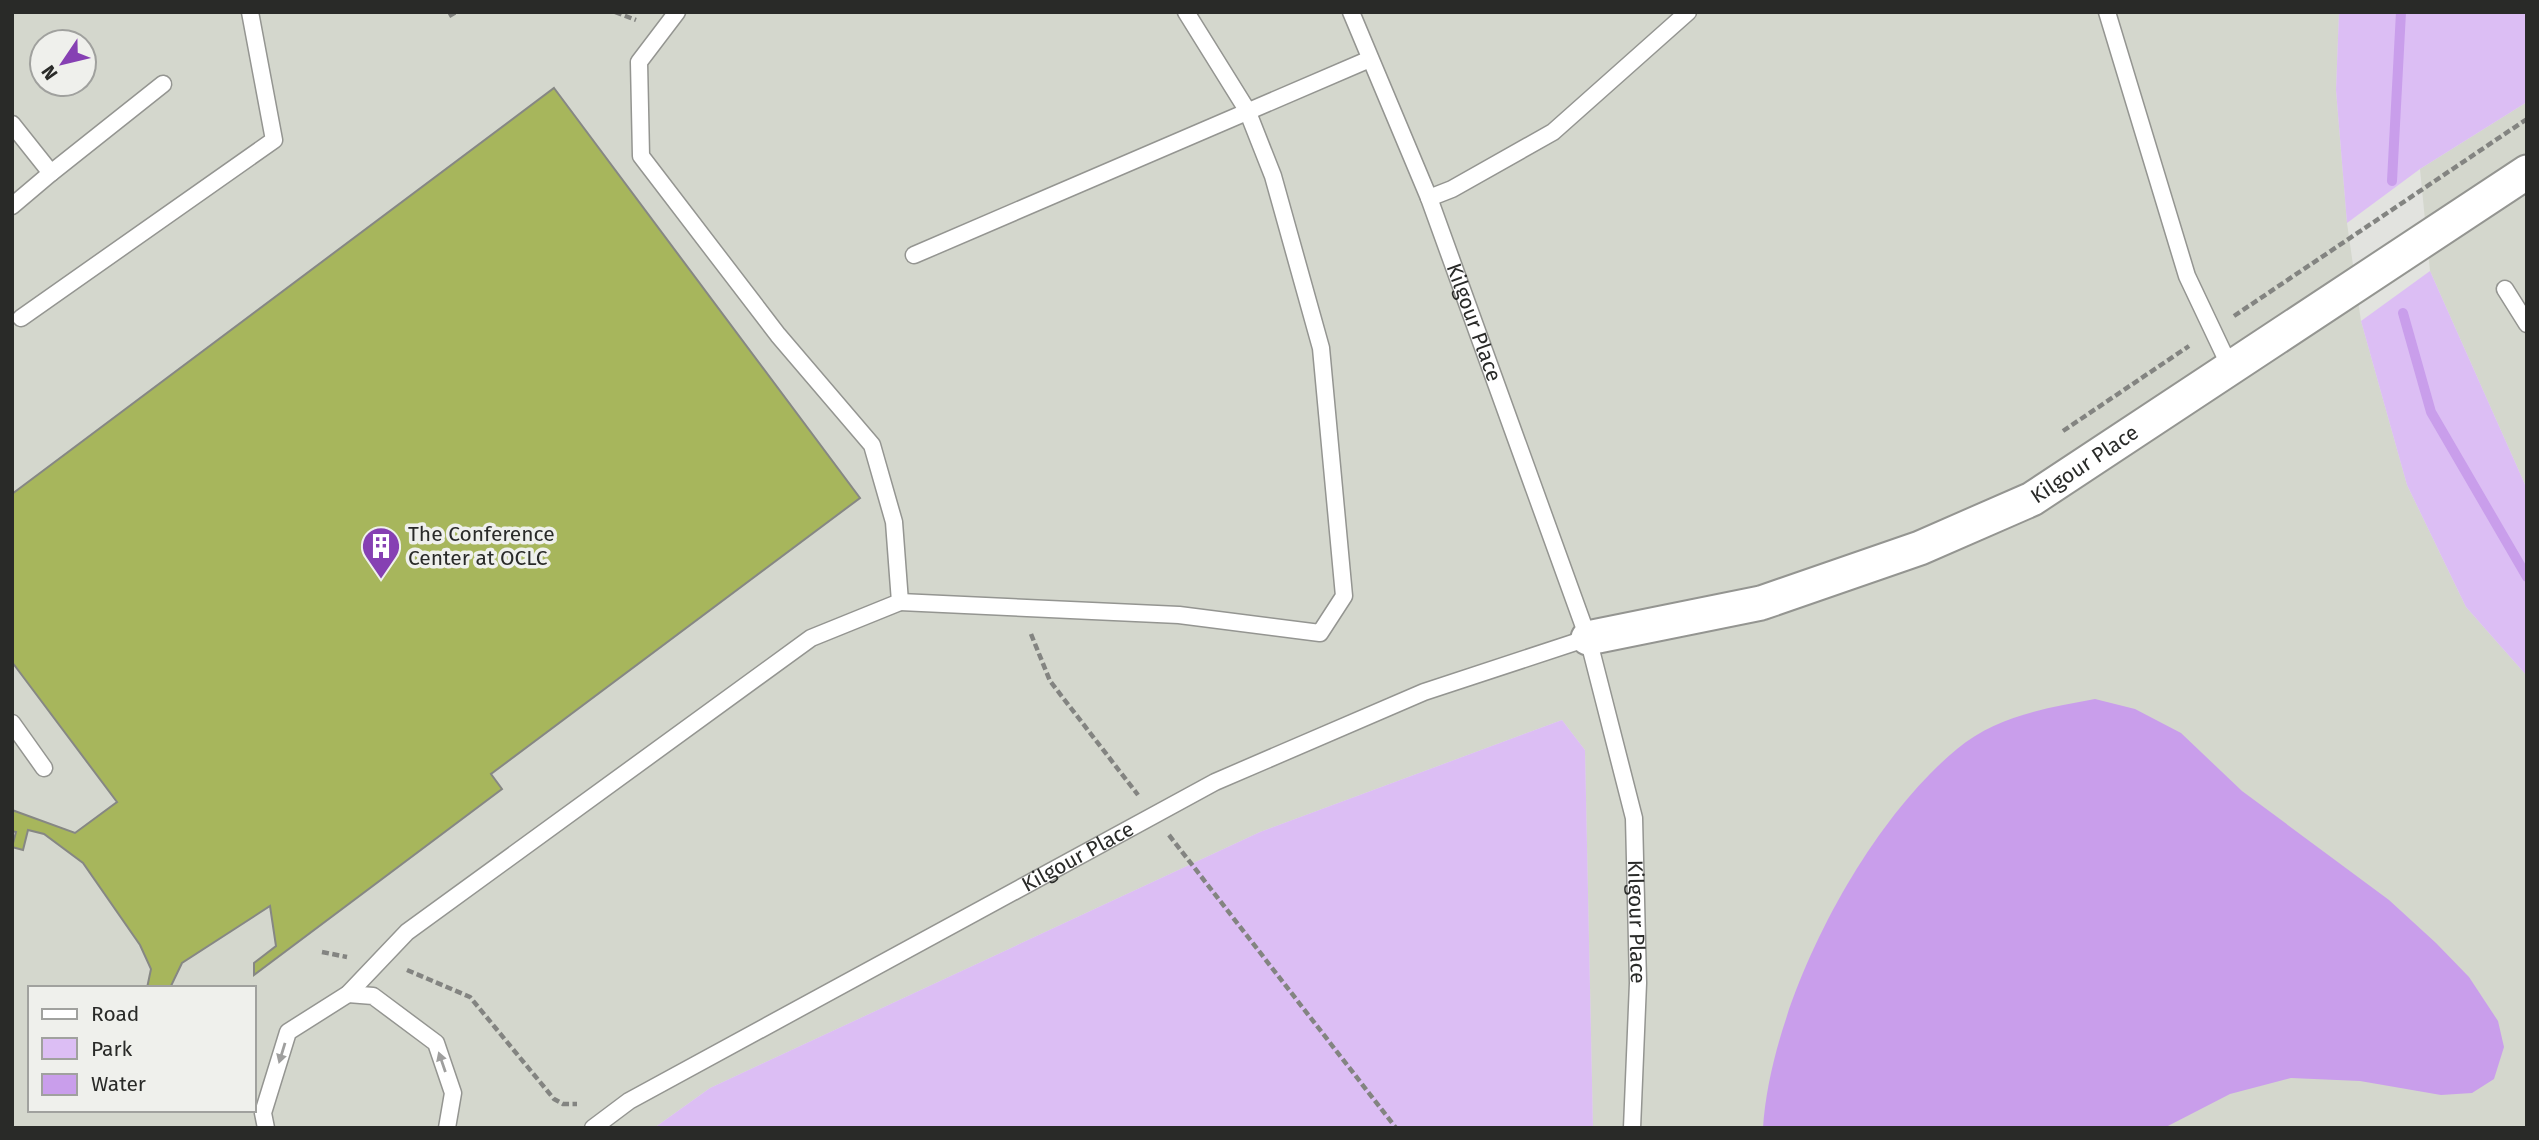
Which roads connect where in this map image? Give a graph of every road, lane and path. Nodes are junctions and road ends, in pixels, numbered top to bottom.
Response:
1 (250, 12) edge
2 (456, 12) edge
3 (677, 12) edge
4 (1186, 12) edge
5 (1351, 12) edge
6 (1688, 12) edge
7 (2106, 12) edge
8 (449, 16) dead end
9 (1370, 59) junction
10 (163, 84) dead end
11 (1247, 110) junction
12 (2527, 119) edge
13 (12, 124) edge
14 (51, 173) junction
15 (2526, 175) edge
16 (1429, 198) junction
17 (12, 206) edge
18 (914, 255) dead end
19 (2505, 289) dead end
20 (21, 318) dead end
21 (2527, 324) edge
22 (2212, 331) junction
23 (2231, 369) junction
24 (2063, 431) dead end
25 (901, 602) junction
26 (1019, 608) junction
27 (1588, 638) junction
28 (12, 723) edge
29 (44, 768) dead end
30 (1154, 815) junction
31 (322, 952) dead end
32 (377, 964) junction
33 (348, 994) junction
34 (613, 1113) junction
35 (266, 1128) edge
36 (447, 1128) edge
37 (593, 1128) edge
38 (1396, 1128) edge
39 (1632, 1128) edge

1 - 20 lane
2 - 8 path
3 - 25 lane
4 - 11 lane
5 - 9 lane, Kilgour Place
6 - 16 lane
7 - 22 lane
9 - 11 lane
9 - 16 lane, Kilgour Place
10 - 14 lane
11 - 18 lane
11 - 26 lane
12 - 22 path
13 - 14 lane
14 - 17 lane
15 - 23 street, Kilgour Place
16 - 27 lane, Kilgour Place
19 - 21 lane
22 - 23 lane
22 - 24 path
23 - 27 street, Kilgour Place
25 - 26 lane
25 - 32 lane
26 - 30 path
27 - 30 lane, Kilgour Place
27 - 39 lane, Kilgour Place
28 - 29 lane
30 - 34 lane, Kilgour Place
30 - 38 path
31 - 32 path
32 - 33 lane
32 - 34 path
33 -> 35 lane
36 -> 33 lane
34 - 37 lane, Kilgour Place

